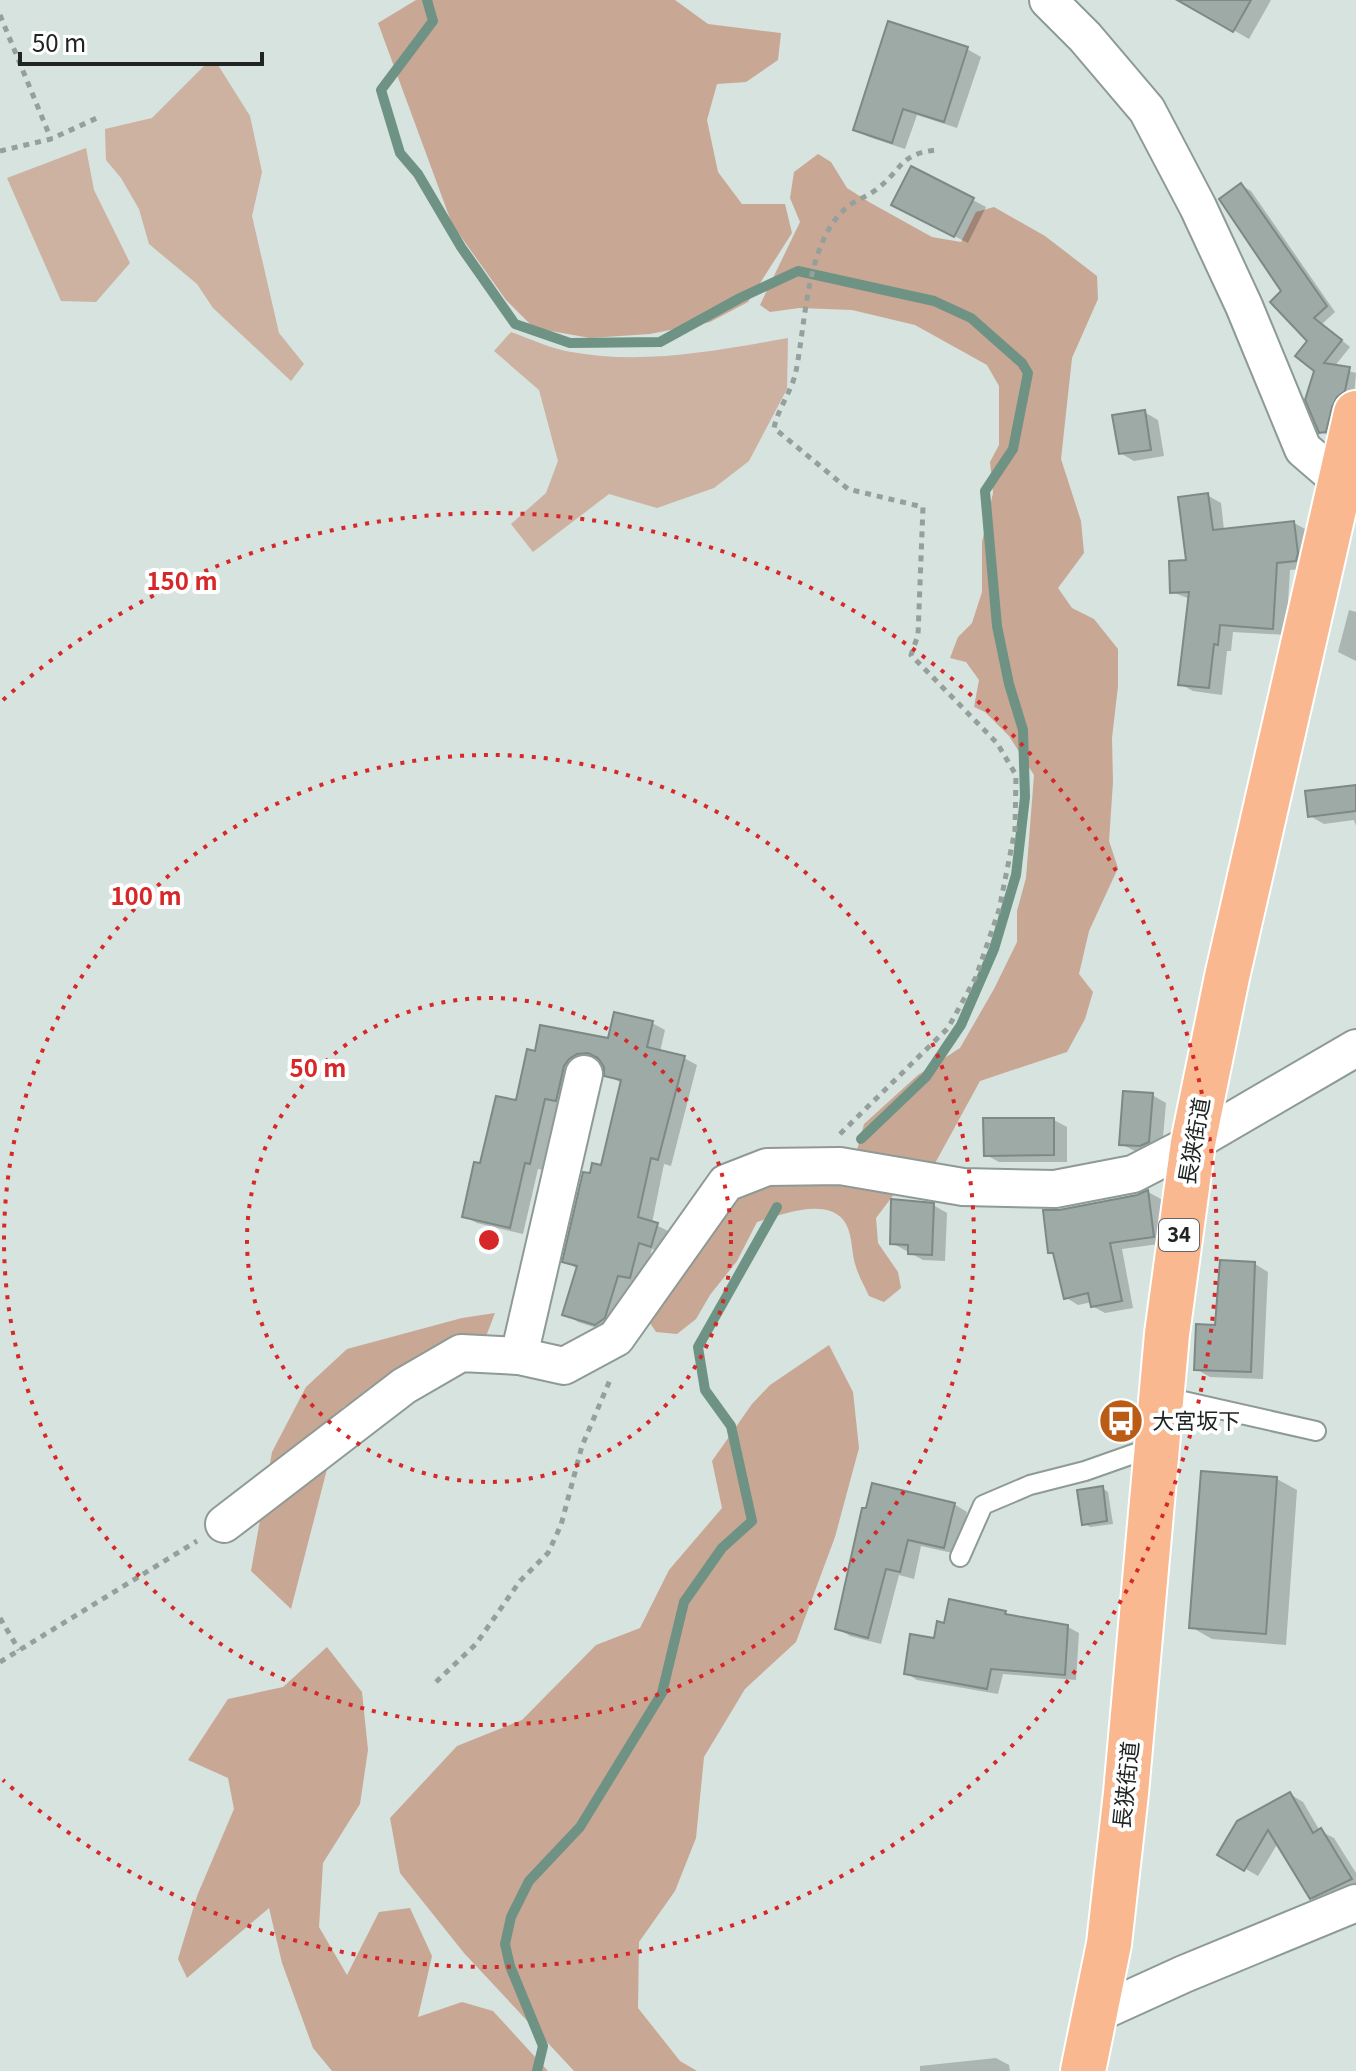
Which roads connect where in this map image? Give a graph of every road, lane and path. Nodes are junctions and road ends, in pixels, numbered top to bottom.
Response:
1 (1048, 0) edge
2 (0, 15) edge
3 (97, 118) dead end
4 (51, 139) junction
5 (936, 150) dead end
6 (0, 151) edge
7 (1356, 413) edge
8 (1339, 480) junction
9 (1356, 1048) edge
10 (584, 1074) dead end
11 (1193, 1143) junction
12 (815, 1167) junction
13 (613, 1340) junction
14 (519, 1356) junction
15 (1161, 1396) junction
16 (1316, 1431) dead end
17 (1156, 1446) junction
18 (224, 1524) joint
19 (960, 1557) dead end
20 (0, 1618) edge
21 (19, 1650) junction
22 (0, 1662) edge
23 (436, 1682) dead end
24 (1356, 1903) edge
25 (1096, 2014) junction
26 (1083, 2071) edge

1 - 8 street
2 - 4 path
3 - 4 path
4 - 6 path
5 - 12 path
7 - 8 main road, 長狭街道 / 34
8 - 11 main road, 長狭街道 / 34
9 - 11 street
10 - 14 street
11 - 12 street
11 - 15 main road, 長狭街道 / 34
12 - 13 street
13 - 14 street
13 - 23 path
14 - 18 street
15 - 16 lane
15 - 17 main road, 長狭街道 / 34
17 - 19 lane
17 - 25 main road, 長狭街道 / 34
18 - 21 path
20 - 21 path
21 - 22 path
24 - 25 street
25 - 26 main road, 長狭街道 / 34

